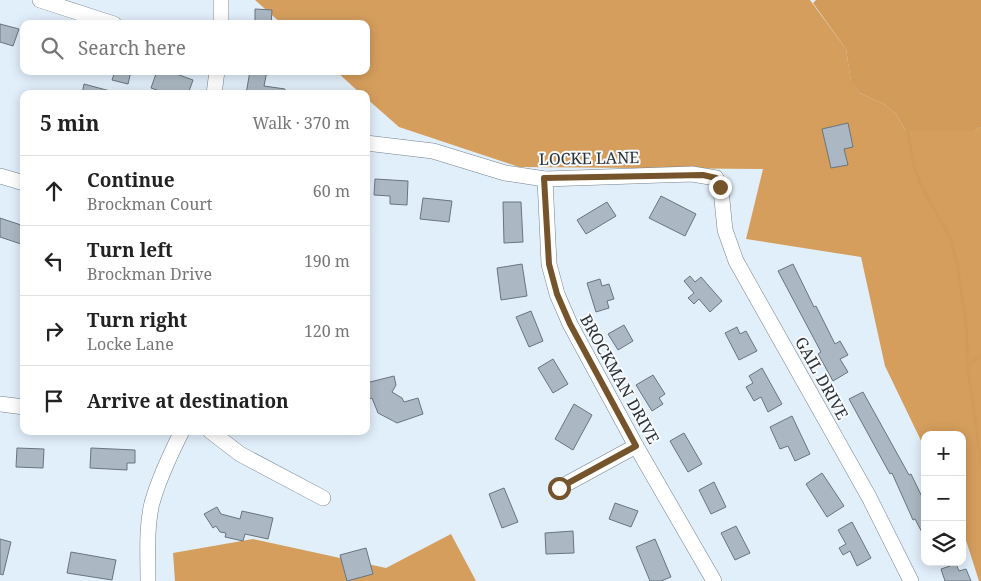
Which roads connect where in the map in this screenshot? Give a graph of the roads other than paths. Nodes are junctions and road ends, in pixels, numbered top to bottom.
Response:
1 (40, 0) edge
2 (222, 0) edge
3 (99, 20) edge
4 (220, 20) edge
5 (216, 75) edge
6 (215, 90) edge
7 (370, 143) edge
8 (0, 176) edge
9 (544, 178) junction
10 (20, 182) edge
11 (720, 187) joint
12 (0, 404) edge
13 (20, 406) edge
14 (180, 435) edge
15 (215, 435) edge
16 (636, 446) junction
17 (559, 488) dead end
18 (323, 498) dead end
19 (148, 581) edge
20 (714, 581) edge
21 (911, 581) edge

1 - 3 street
2 - 4 street
5 - 6 street
7 - 9 street, LOCKE LANE
8 - 10 street
9 - 11 street, LOCKE LANE
9 - 16 street, BROCKMAN DRIVE
11 - 21 street, GAIL DRIVE
12 - 13 street
14 - 19 street
15 - 18 street
16 - 17 street
16 - 20 street, BROCKMAN DRIVE

